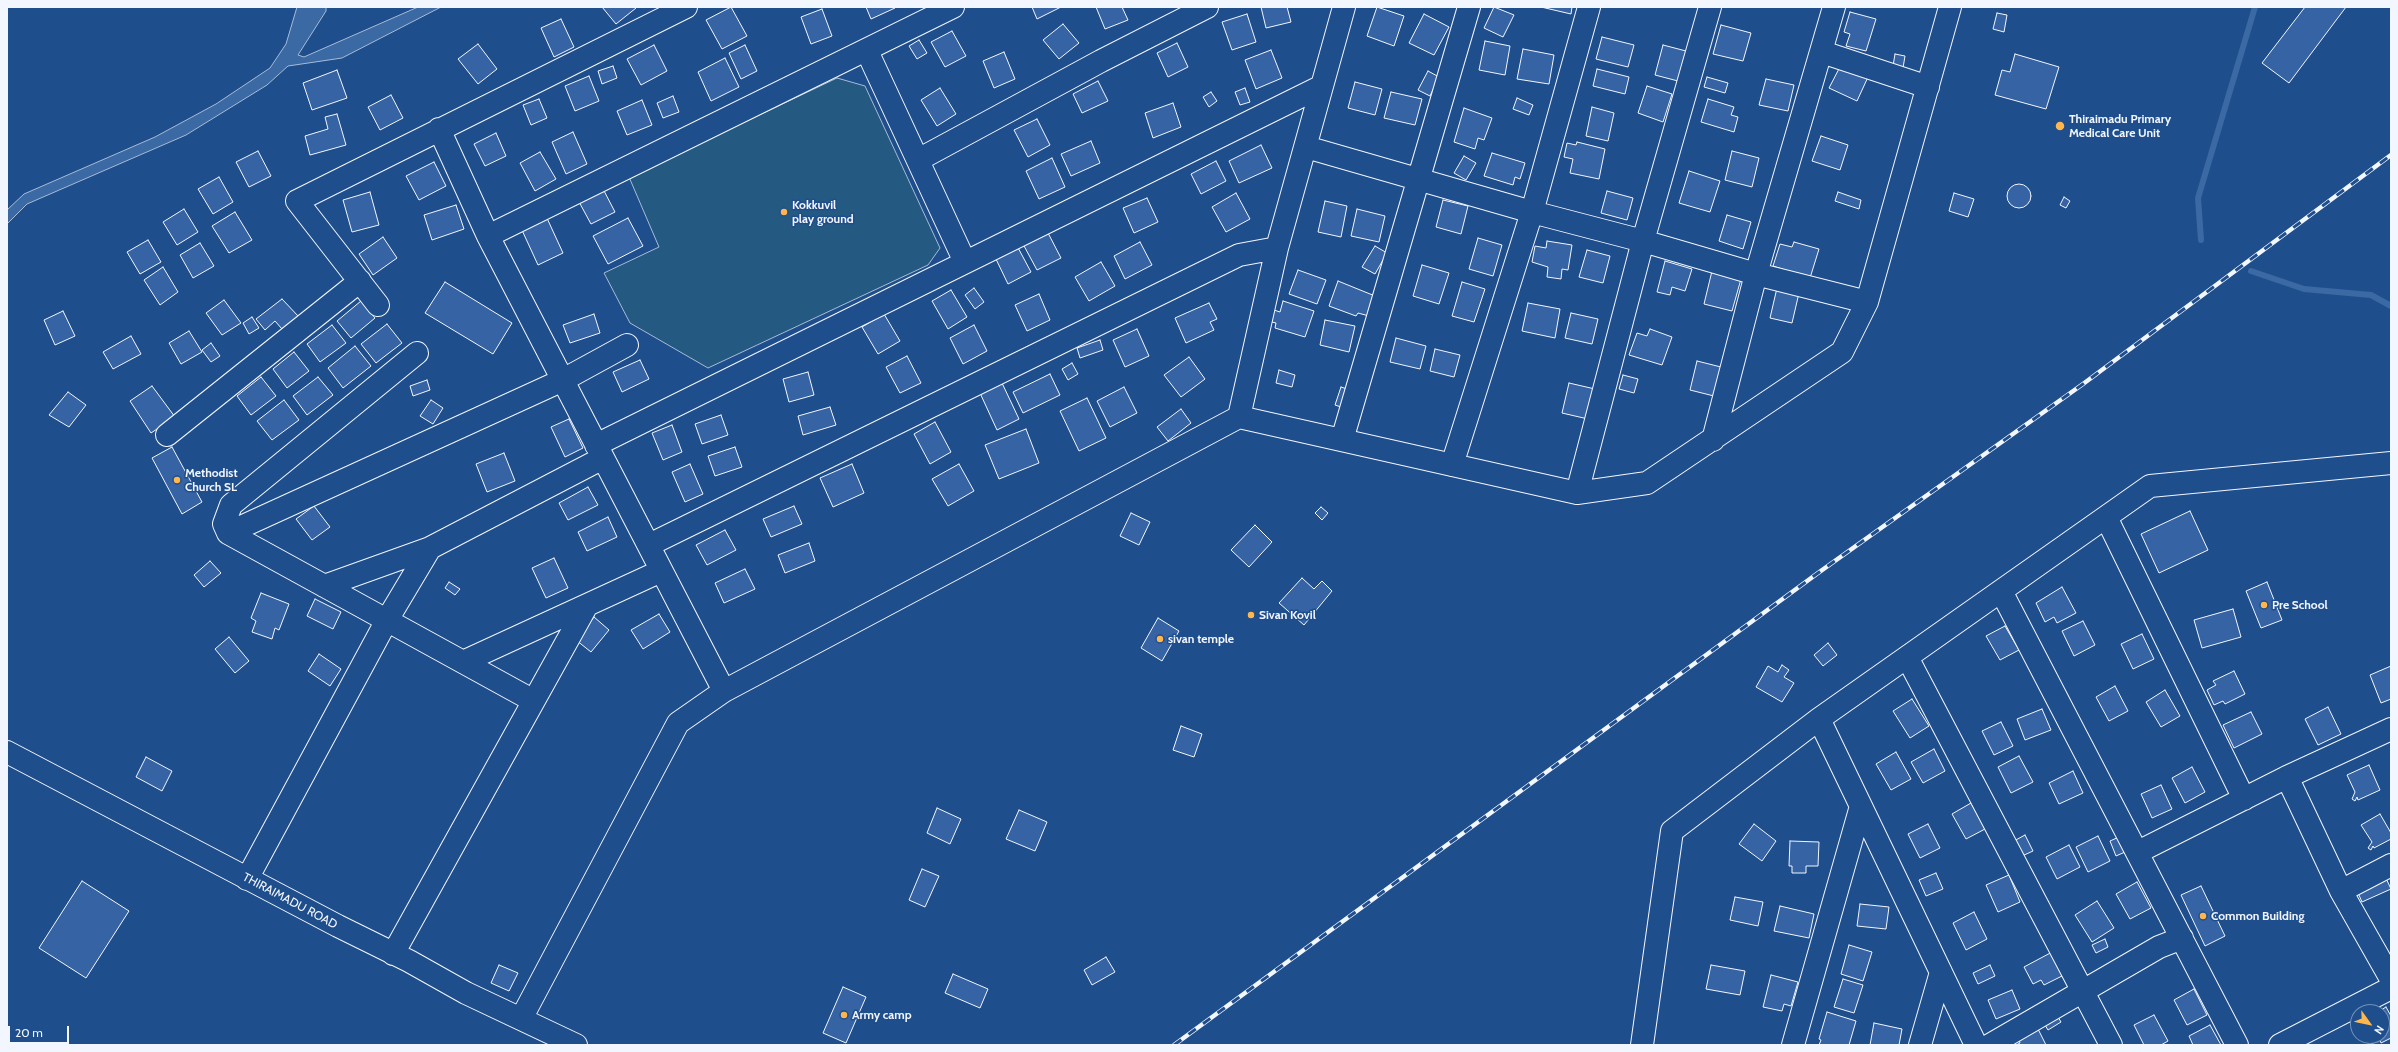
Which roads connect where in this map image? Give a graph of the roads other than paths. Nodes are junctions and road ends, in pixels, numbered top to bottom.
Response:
1 (686, 7) edge
2 (953, 7) edge
3 (1207, 7) edge
4 (1344, 7) edge
5 (1469, 7) edge
6 (1589, 7) edge
7 (1710, 7) edge
8 (1834, 7) edge
9 (1950, 7) edge
10 (867, 51) junction
11 (1822, 52) junction
12 (1322, 86) junction
13 (1928, 86) junction
14 (439, 129) junction
15 (1306, 147) junction
16 (918, 160) junction
17 (1420, 180) junction
18 (1532, 212) junction
19 (488, 236) junction
20 (1643, 241) junction
21 (1277, 248) junction
22 (965, 262) junction
23 (1756, 274) junction
24 (360, 281) junction
25 (1867, 302) junction
26 (378, 305) dead end
27 (627, 345) dead end
28 (417, 353) dead end
29 (563, 380) junction
30 (1239, 417) junction
31 (167, 435) dead end
32 (1342, 440) junction
33 (1713, 440) junction
34 (600, 451) junction
35 (2391, 463) edge
36 (1452, 465) junction
37 (1577, 493) junction
38 (2106, 517) junction
39 (228, 533) junction
40 (649, 545) junction
41 (430, 548) junction
42 (661, 572) junction
43 (324, 586) junction
44 (2001, 591) junction
45 (586, 607) junction
46 (387, 620) junction
47 (1907, 657) junction
48 (463, 662) junction
49 (724, 691) junction
50 (532, 700) junction
51 (1819, 719) junction
52 (2391, 729) edge
53 (7, 752) edge
54 (2287, 777) junction
55 (2244, 799) junction
56 (1861, 806) junction
57 (2138, 852) junction
58 (2391, 865) edge
59 (247, 879) junction
60 (2341, 891) junction
61 (2182, 938) junction
62 (393, 954) junction
63 (1941, 972) junction
64 (2391, 979) edge
65 (2391, 988) edge
66 (2084, 990) junction
67 (521, 1019) junction
68 (576, 1045) edge
69 (1642, 1045) edge
70 (1793, 1045) edge
71 (1920, 1045) edge
72 (1976, 1045) edge
73 (1990, 1045) edge
74 (2111, 1045) edge
75 (2237, 1045) edge
76 (2280, 1045) edge

1 - 14 street
2 - 10 street
3 - 16 street
4 - 12 street
5 - 17 street
6 - 18 street
7 - 20 street
8 - 11 street
9 - 13 street
10 - 16 street
10 - 19 street
11 - 13 street
11 - 23 street
12 - 15 street
12 - 22 street
13 - 25 street
14 - 19 street
14 - 24 street
15 - 17 street
15 - 21 street
16 - 22 street
17 - 18 street
17 - 32 street
18 - 20 street
18 - 36 street
19 - 29 street
20 - 23 street
20 - 37 street
21 - 30 street
21 - 40 street
22 - 34 street
23 - 25 street
23 - 33 street
24 - 26 street
24 - 31 street
25 - 33 street
27 - 29 street
28 - 39 street
29 - 34 street
29 - 39 street
30 - 32 street
30 - 49 street
32 - 36 street
33 - 37 street
34 - 40 street
34 - 41 street
35 - 38 street
36 - 37 street
38 - 44 street
38 - 55 street
39 - 43 street
40 - 42 street
41 - 43 street
41 - 46 street
42 - 45 street
42 - 49 street
43 - 46 street
44 - 47 street
44 - 57 street
45 - 48 street
45 - 50 street
46 - 48 street
46 - 59 street
47 - 51 street
47 - 66 street
48 - 50 street
49 - 67 street
50 - 62 street
51 - 56 street
51 - 69 street
52 - 54 street
53 - 59 street, THIRAIMADU ROAD
54 - 55 street
54 - 60 street
55 - 57 street
56 - 63 street
56 - 70 street
57 - 61 street
58 - 60 street
59 - 62 street, THIRAIMADU ROAD
60 - 64 street
61 - 66 street
61 - 75 street
62 - 67 street, THIRAIMADU ROAD
63 - 71 street
63 - 72 street
65 - 76 street
66 - 73 street
66 - 74 street
67 - 68 street, THIRAIMADU ROAD

